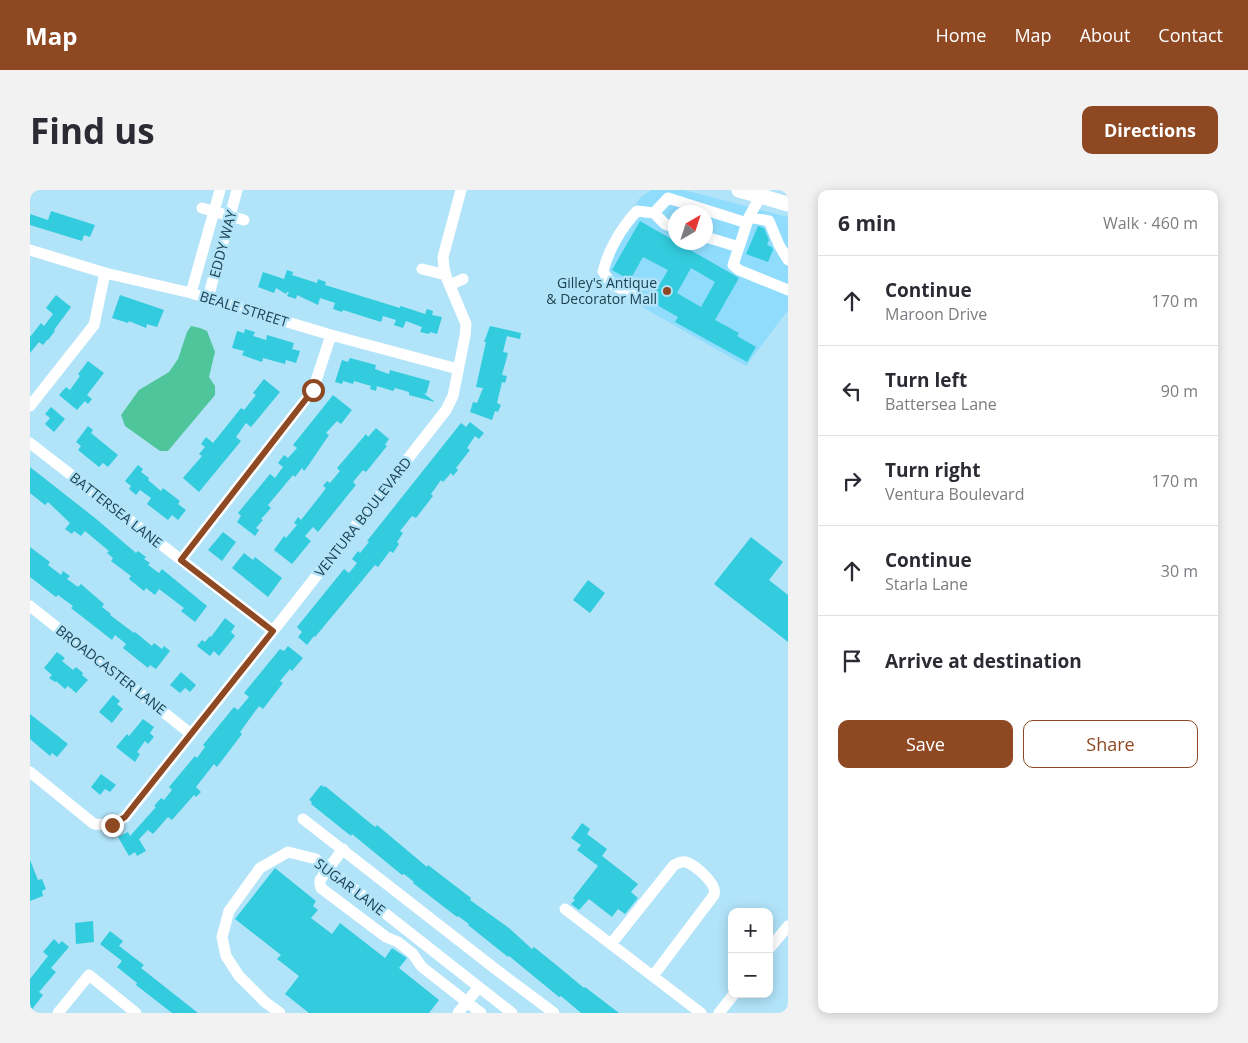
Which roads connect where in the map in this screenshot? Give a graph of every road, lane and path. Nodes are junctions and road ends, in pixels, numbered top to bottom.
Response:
1 (220, 190) edge
2 (237, 190) edge
3 (461, 190) edge
4 (739, 190) edge
5 (763, 193) edge
6 (788, 204) edge
7 (202, 208) dead end
8 (214, 211) junction
9 (654, 213) junction
10 (230, 217) junction
11 (244, 220) dead end
12 (748, 220) junction
13 (668, 225) edge
14 (713, 238) edge
15 (739, 247) junction
16 (30, 250) edge
17 (788, 260) edge
18 (422, 269) dead end
19 (105, 273) junction
20 (463, 279) dead end
21 (448, 280) junction
22 (788, 290) edge
23 (191, 293) junction
24 (208, 298) junction
25 (639, 298) dead end
26 (331, 334) junction
27 (458, 369) junction
28 (30, 406) edge
29 (30, 443) edge
30 (181, 560) junction
31 (30, 606) edge
32 (273, 631) junction
33 (191, 734) junction
34 (30, 772) edge
35 (303, 819) dead end
36 (343, 849) junction
37 (328, 868) junction
38 (565, 909) dead end
39 (788, 926) edge
40 (611, 944) junction
41 (773, 944) edge
42 (653, 976) junction
43 (479, 987) junction
44 (731, 998) edge
45 (467, 1002) junction
46 (58, 1013) edge
47 (136, 1013) edge
48 (280, 1013) edge
49 (458, 1013) edge
50 (481, 1013) edge
51 (512, 1013) edge
52 (554, 1013) edge
53 (701, 1013) edge
54 (719, 1013) edge

1 - 8 street, EDDY WAY
2 - 10 street, EDDY WAY
3 - 21 street, VENTURA BOULEVARD
4 - 5 main road
5 - 6 main road
5 - 12 street
7 - 8 street
8 - 10 street
8 - 23 street, EDDY WAY
9 - 12 street
9 - 13 street
9 - 25 street
10 - 11 street
10 - 24 street, EDDY WAY
12 - 15 street
12 - 17 street
14 - 15 street
15 - 22 street
16 - 19 street, BEALE STREET
18 - 21 street
19 - 23 street, BEALE STREET
19 - 28 street
20 - 21 street
21 - 27 street, VENTURA BOULEVARD
23 - 24 street, BEALE STREET
24 - 26 street, BEALE STREET
26 - 27 street, BEALE STREET
26 - 30 street
27 - 32 street, VENTURA BOULEVARD
29 - 30 street, BATTERSEA LANE
30 - 32 street, BATTERSEA LANE
31 - 33 street, BROADCASTER LANE
32 - 33 street, VENTURA BOULEVARD
33 - 34 street, VENTURA BOULEVARD
35 - 36 street
36 - 37 street
36 - 52 street
37 - 43 street, SUGAR LANE
37 - 45 street
37 - 48 street, SUGAR LANE
38 - 40 street
39 - 41 street
40 - 42 street
40 - 42 street
42 - 53 street
43 - 45 street
43 - 51 street, SUGAR LANE
44 - 54 street
45 - 49 street
45 - 50 street
46 - 47 street

